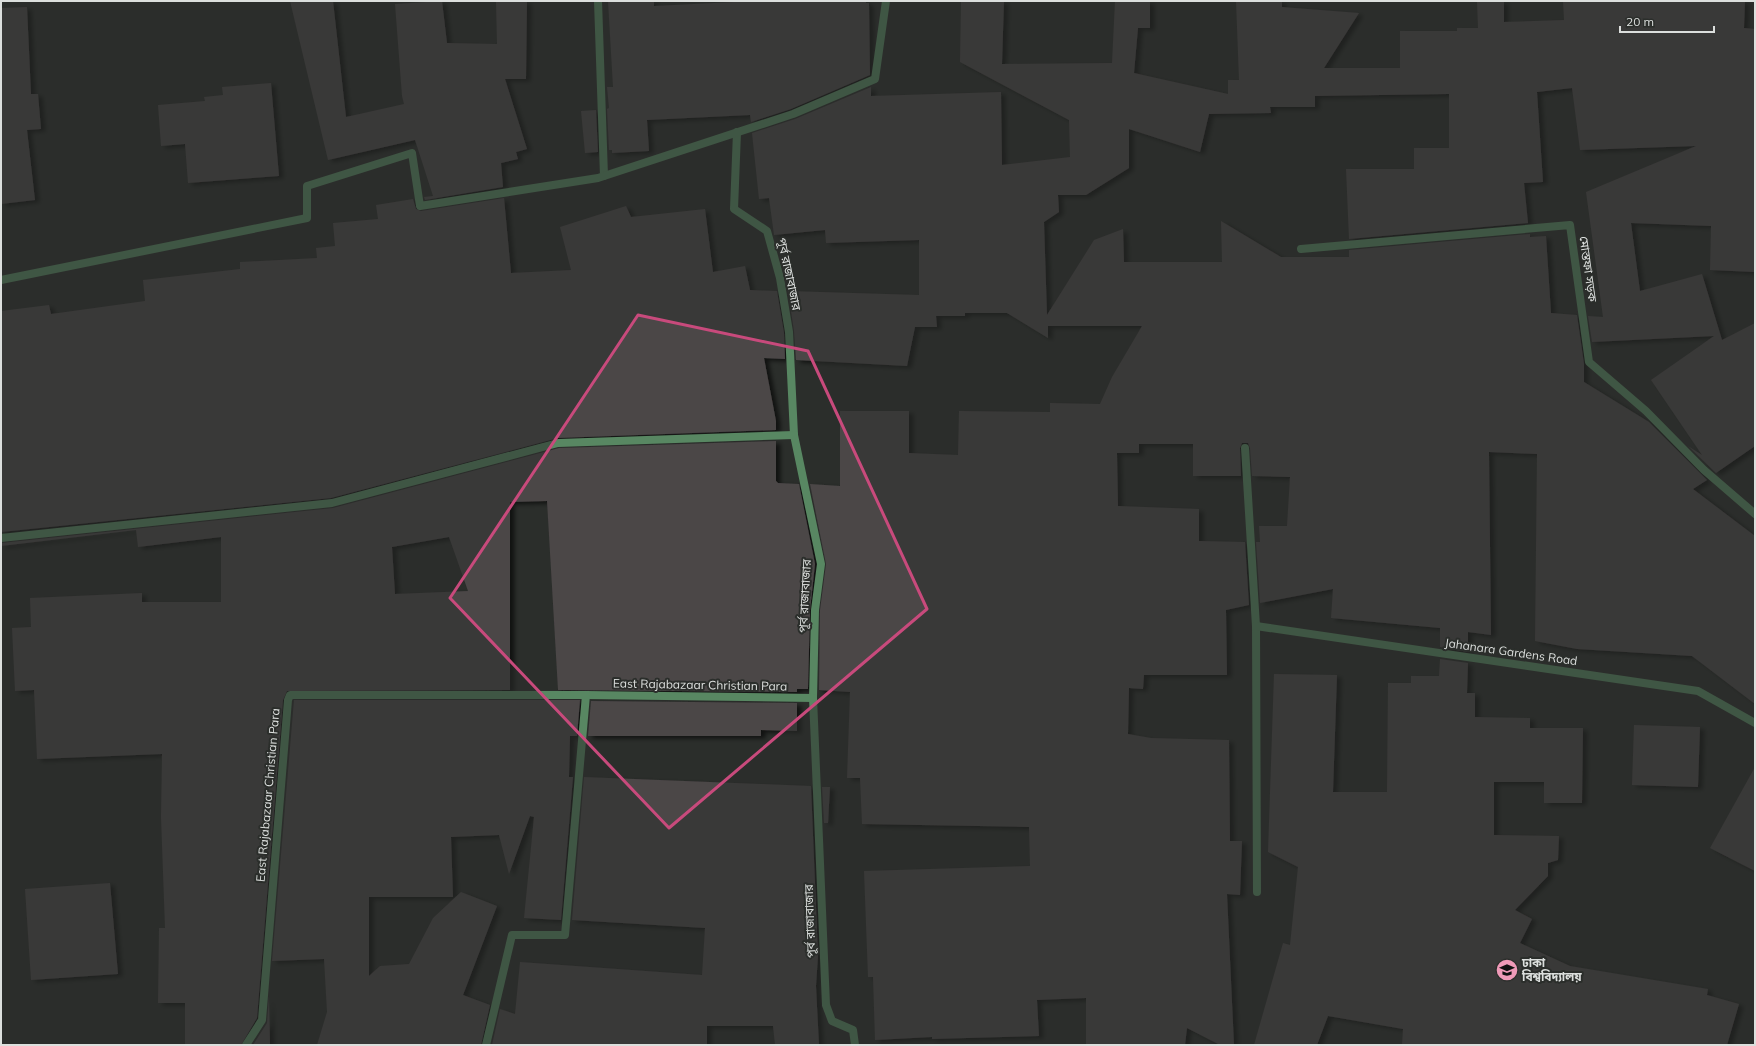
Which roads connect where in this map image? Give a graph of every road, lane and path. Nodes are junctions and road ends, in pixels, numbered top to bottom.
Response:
1 (598, 1) edge
2 (886, 1) edge
3 (737, 132) junction
4 (604, 176) junction
5 (1301, 249) dead end
6 (1, 280) edge
7 (794, 435) junction
8 (1245, 448) dead end
9 (1755, 514) edge
10 (1, 538) edge
11 (1256, 626) junction
12 (586, 695) junction
13 (813, 698) junction
14 (1755, 723) edge
15 (1257, 892) dead end
16 (246, 1045) edge
17 (486, 1045) edge
18 (855, 1045) edge

1 - 4 street
2 - 3 street
3 - 4 street
3 - 7 street, পূর্ব রাজাবাজার
4 - 6 street
5 - 9 street, মোস্তফা সড়ক
7 - 10 street
7 - 13 street, পূর্ব রাজাবাজার
8 - 11 street
11 - 14 street, Jahanara Gardens Road
11 - 15 street
12 - 13 street, East Rajabazaar Christian Para
12 - 16 street, East Rajabazaar Christian Para
12 - 17 street
13 - 18 street, পূর্ব রাজাবাজার

